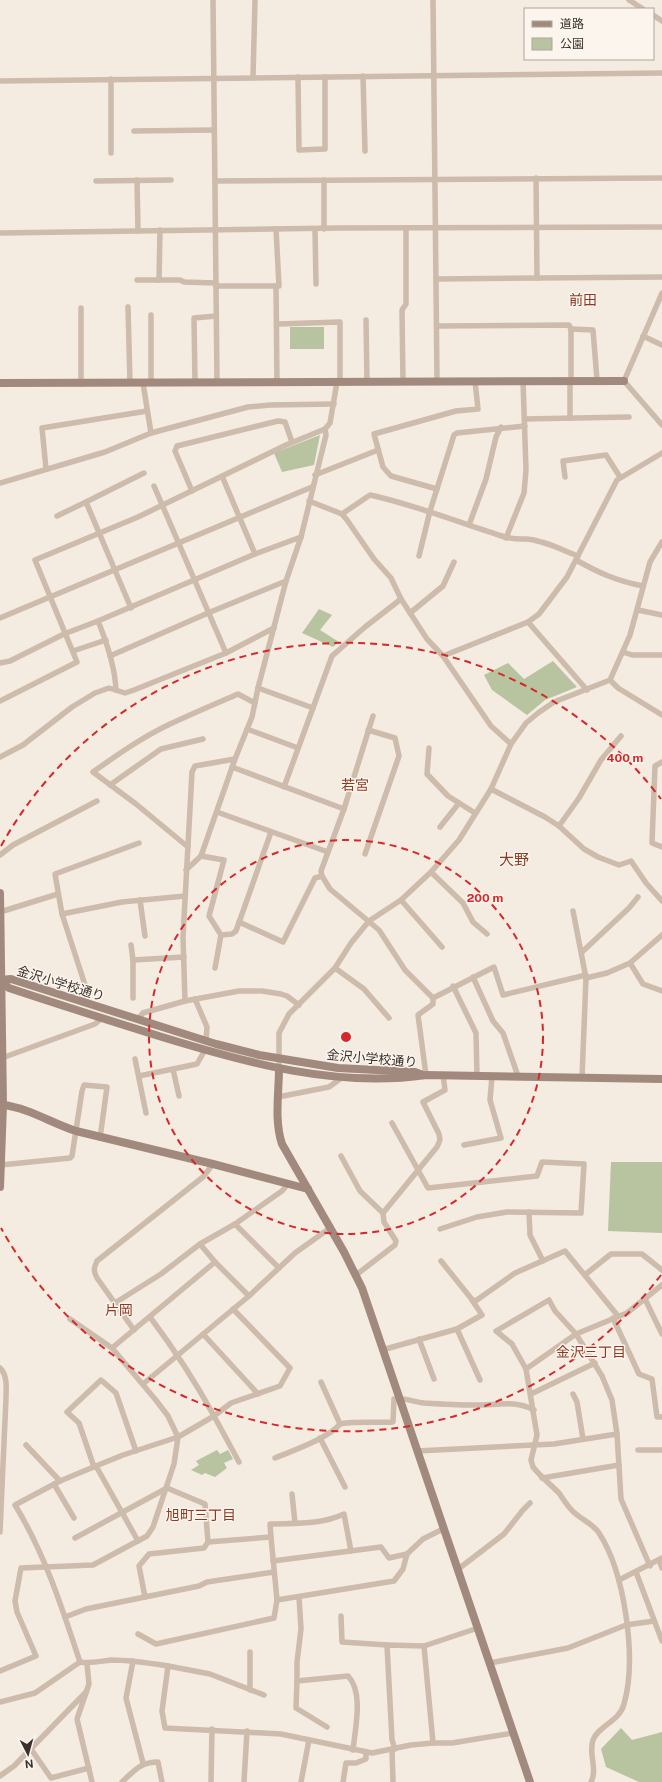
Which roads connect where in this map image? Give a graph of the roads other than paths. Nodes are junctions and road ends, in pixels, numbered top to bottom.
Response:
1 (213, 0) edge
2 (255, 0) edge
3 (433, 0) edge
4 (629, 0) edge
5 (641, 8) edge
6 (662, 73) edge
7 (363, 76) junction
8 (434, 76) junction
9 (298, 77) junction
10 (325, 77) junction
11 (214, 78) junction
12 (253, 78) junction
13 (111, 79) junction
14 (0, 81) edge
15 (214, 130) junction
16 (134, 131) dead end
17 (365, 151) dead end
18 (111, 153) dead end
19 (435, 178) junction
20 (536, 178) junction
21 (662, 178) edge
22 (137, 180) junction
23 (171, 180) dead end
24 (215, 180) junction
25 (324, 180) junction
26 (96, 181) dead end
27 (662, 227) edge
28 (406, 228) junction
29 (436, 228) junction
30 (537, 228) junction
31 (276, 229) junction
32 (315, 229) junction
33 (324, 229) junction
34 (160, 230) junction
35 (215, 230) junction
36 (138, 231) junction
37 (0, 233) edge
38 (662, 277) edge
39 (537, 278) junction
40 (436, 279) junction
41 (137, 280) dead end
42 (159, 280) junction
43 (316, 284) dead end
44 (216, 285) junction
45 (276, 286) junction
46 (662, 293) edge
47 (128, 307) dead end
48 (81, 308) dead end
49 (150, 315) dead end
50 (216, 316) junction
51 (366, 320) dead end
52 (278, 324) junction
53 (436, 326) junction
54 (571, 330) junction
55 (643, 336) junction
56 (662, 345) edge
57 (597, 380) junction
58 (437, 381) junction
59 (475, 381) junction
60 (523, 381) junction
61 (570, 381) junction
62 (624, 381) junction
63 (339, 382) junction
64 (367, 382) junction
65 (403, 382) junction
66 (0, 383) edge
67 (130, 383) junction
68 (147, 383) junction
69 (195, 383) junction
70 (217, 383) junction
71 (277, 383) junction
72 (81, 384) junction
73 (334, 404) junction
74 (147, 411) junction
75 (629, 417) dead end
76 (570, 418) junction
77 (525, 419) junction
78 (662, 425) edge
79 (525, 426) junction
80 (501, 427) junction
81 (324, 429) junction
82 (151, 433) junction
83 (292, 442) junction
84 (378, 450) junction
85 (662, 453) edge
86 (46, 469) junction
87 (144, 473) dead end
88 (315, 475) junction
89 (222, 476) junction
90 (565, 477) dead end
91 (620, 477) junction
92 (0, 483) edge
93 (154, 486) dead end
94 (312, 487) junction
95 (437, 489) junction
96 (192, 491) junction
97 (309, 501) junction
98 (86, 502) junction
99 (162, 505) junction
100 (430, 511) junction
101 (342, 514) junction
102 (57, 516) dead end
103 (240, 517) junction
104 (469, 525) junction
105 (98, 533) junction
106 (301, 537) junction
107 (506, 538) junction
108 (662, 542) edge
109 (179, 544) junction
110 (255, 554) junction
111 (419, 556) dead end
112 (577, 558) junction
113 (454, 562) dead end
114 (114, 571) junction
115 (195, 581) junction
116 (286, 581) junction
117 (643, 586) junction
118 (50, 597) junction
119 (401, 599) junction
120 (130, 608) junction
121 (638, 610) junction
122 (208, 613) junction
123 (410, 613) junction
124 (662, 615) edge
125 (0, 618) edge
126 (98, 621) junction
127 (528, 622) junction
128 (274, 628) junction
129 (64, 634) junction
130 (106, 640) junction
131 (72, 650) junction
132 (623, 652) junction
133 (226, 653) junction
134 (662, 655) edge
135 (110, 656) junction
136 (443, 656) junction
137 (0, 663) edge
138 (610, 680) junction
139 (258, 688) junction
140 (116, 690) junction
141 (587, 690) junction
142 (0, 701) edge
143 (255, 703) junction
144 (313, 708) junction
145 (662, 715) edge
146 (372, 716) dead end
147 (247, 729) junction
148 (368, 730) junction
149 (621, 736) dead end
150 (203, 739) dead end
151 (511, 744) junction
152 (298, 748) junction
153 (429, 748) dead end
154 (0, 757) edge
155 (235, 759) junction
156 (662, 762) edge
157 (232, 767) junction
158 (110, 785) junction
159 (284, 787) junction
160 (491, 789) junction
161 (97, 801) dead end
162 (459, 803) junction
163 (344, 809) junction
164 (217, 812) junction
165 (475, 813) junction
166 (559, 826) junction
167 (440, 827) dead end
168 (271, 832) junction
169 (139, 843) dead end
170 (188, 847) junction
171 (662, 847) edge
172 (328, 852) junction
173 (365, 854) dead end
174 (0, 855) edge
175 (201, 856) junction
176 (186, 870) junction
177 (431, 872) junction
178 (322, 876) junction
179 (0, 893) edge
180 (58, 894) junction
181 (185, 896) junction
182 (638, 896) dead end
183 (661, 899) edge
184 (140, 900) junction
185 (401, 900) junction
186 (573, 911) dead end
187 (0, 912) edge
188 (62, 914) junction
189 (369, 921) junction
190 (239, 922) junction
191 (487, 934) dead end
192 (221, 935) junction
193 (662, 935) edge
194 (145, 936) dead end
195 (131, 945) dead end
196 (442, 947) dead end
197 (582, 952) junction
198 (184, 957) junction
199 (133, 960) junction
200 (630, 963) junction
201 (215, 968) dead end
202 (335, 968) junction
203 (473, 977) junction
204 (586, 977) junction
205 (1, 981) edge
206 (453, 986) junction
207 (662, 991) edge
208 (133, 998) dead end
209 (433, 998) junction
210 (195, 999) junction
211 (185, 1001) junction
212 (86, 1003) junction
213 (299, 1005) junction
214 (102, 1018) junction
215 (390, 1018) dead end
216 (138, 1019) junction
217 (206, 1040) junction
218 (206, 1050) junction
219 (135, 1059) dead end
220 (1, 1060) edge
221 (279, 1064) junction
222 (173, 1069) junction
223 (425, 1075) junction
224 (443, 1075) junction
225 (138, 1076) junction
226 (477, 1076) junction
227 (492, 1076) junction
228 (518, 1076) junction
229 (343, 1077) junction
230 (582, 1078) junction
231 (662, 1079) edge
232 (179, 1096) dead end
233 (278, 1097) junction
234 (3, 1105) junction
235 (146, 1113) dead end
236 (1, 1120) edge
237 (392, 1123) dead end
238 (76, 1131) junction
239 (100, 1138) junction
240 (464, 1146) dead end
241 (341, 1156) dead end
242 (213, 1164) junction
243 (1, 1167) edge
244 (418, 1170) junction
245 (288, 1184) junction
246 (0, 1187) edge
247 (308, 1189) junction
248 (529, 1212) junction
249 (383, 1213) junction
250 (235, 1224) junction
251 (330, 1228) junction
252 (440, 1229) dead end
253 (200, 1244) junction
254 (543, 1261) junction
255 (215, 1262) junction
256 (440, 1262) dead end
257 (279, 1268) junction
258 (662, 1270) edge
259 (586, 1274) junction
260 (356, 1275) junction
261 (662, 1285) edge
262 (250, 1296) junction
263 (472, 1299) junction
264 (646, 1299) junction
265 (116, 1303) junction
266 (233, 1309) junction
267 (150, 1317) junction
268 (616, 1317) junction
269 (70, 1319) dead end
270 (457, 1329) junction
271 (134, 1330) junction
272 (203, 1334) junction
273 (576, 1334) junction
274 (662, 1334) edge
275 (419, 1339) junction
276 (112, 1348) junction
277 (382, 1350) junction
278 (178, 1354) junction
279 (595, 1363) junction
280 (0, 1368) edge
281 (526, 1369) junction
282 (434, 1379) dead end
283 (480, 1380) dead end
284 (321, 1382) dead end
285 (143, 1384) junction
286 (258, 1394) junction
287 (531, 1394) junction
288 (573, 1394) dead end
289 (399, 1398) junction
290 (534, 1410) junction
291 (214, 1416) junction
292 (662, 1417) edge
293 (340, 1424) junction
294 (618, 1434) junction
295 (178, 1437) junction
296 (320, 1438) junction
297 (583, 1439) junction
298 (536, 1444) junction
299 (26, 1445) dead end
300 (638, 1450) dead end
301 (662, 1450) edge
302 (136, 1451) junction
303 (417, 1451) junction
304 (275, 1458) dead end
305 (239, 1462) dead end
306 (618, 1465) junction
307 (95, 1466) junction
308 (542, 1478) junction
309 (60, 1481) junction
310 (54, 1484) junction
311 (345, 1487) dead end
312 (167, 1488) junction
313 (292, 1494) dead end
314 (530, 1504) dead end
315 (122, 1512) junction
316 (74, 1518) dead end
317 (295, 1523) junction
318 (443, 1529) junction
319 (0, 1532) edge
320 (271, 1537) junction
321 (75, 1538) dead end
322 (138, 1540) junction
323 (208, 1542) junction
324 (351, 1551) junction
325 (407, 1554) junction
326 (661, 1559) edge
327 (273, 1561) junction
328 (650, 1566) junction
329 (46, 1567) junction
330 (662, 1568) edge
331 (457, 1570) junction
332 (274, 1572) junction
333 (636, 1572) junction
334 (618, 1580) junction
335 (145, 1597) junction
336 (299, 1597) junction
337 (277, 1600) junction
338 (342, 1616) dead end
339 (65, 1617) junction
340 (654, 1621) junction
341 (626, 1626) junction
342 (478, 1628) junction
343 (138, 1634) dead end
344 (662, 1641) edge
345 (387, 1645) junction
346 (424, 1646) junction
347 (250, 1652) dead end
348 (133, 1661) junction
349 (80, 1662) junction
350 (87, 1664) junction
351 (490, 1664) junction
352 (168, 1666) junction
353 (0, 1671) edge
354 (297, 1681) junction
355 (250, 1690) junction
356 (87, 1691) junction
357 (264, 1695) dead end
358 (0, 1702) edge
359 (327, 1727) dead end
360 (212, 1729) junction
361 (247, 1731) junction
362 (513, 1733) junction
363 (309, 1740) junction
364 (433, 1743) junction
365 (31, 1749) junction
366 (393, 1749) junction
367 (353, 1750) junction
368 (366, 1752) junction
369 (143, 1763) junction
370 (89, 1768) junction
371 (0, 1776) edge
372 (92, 1782) edge
373 (122, 1782) edge
374 (162, 1782) edge
375 (211, 1782) edge
376 (244, 1782) edge
377 (301, 1782) edge
378 (344, 1782) edge
379 (393, 1782) edge
380 (530, 1782) edge
381 (591, 1782) edge

1 - 11 street
2 - 12 street
3 - 8 street
4 - 5 street
6 - 8 street
7 - 8 street
7 - 10 street
7 - 17 street
8 - 19 street
9 - 10 street
9 - 10 street
9 - 12 street
11 - 12 street
11 - 13 street
11 - 15 street
13 - 14 street
13 - 18 street
15 - 16 street
15 - 24 street
19 - 20 street
19 - 25 street
19 - 29 street
20 - 21 street
20 - 30 street
22 - 23 street
22 - 26 street
22 - 36 street
24 - 25 street
24 - 35 street
25 - 33 street
27 - 30 street
28 - 29 street
28 - 33 street
28 - 65 street
29 - 30 street
29 - 40 street
30 - 39 street
31 - 32 street
31 - 35 street
31 - 45 street
32 - 33 street
32 - 43 street
34 - 35 street
34 - 36 street
34 - 42 street
35 - 44 street
36 - 37 street
38 - 39 street
39 - 40 street
40 - 53 street
41 - 42 street
42 - 44 street
44 - 45 street
44 - 50 street
45 - 52 street
46 - 55 street
47 - 67 street
48 - 72 street
49 - 68 street
50 - 69 street
50 - 70 street
51 - 64 street
52 - 63 street
52 - 71 street
53 - 54 street
53 - 58 street
54 - 57 street
54 - 61 street
55 - 56 street
55 - 62 street
57 - 61 street
57 - 62 street
58 - 59 street
58 - 65 street
59 - 60 street
59 - 84 street
60 - 61 street
60 - 77 street
61 - 76 street
62 - 78 street
63 - 64 street
63 - 71 street
63 - 73 street
64 - 65 street
66 - 72 street
67 - 68 street
67 - 72 street
68 - 69 street
68 - 74 street
69 - 70 street
70 - 71 street
73 - 81 street
73 - 82 street
74 - 82 street
74 - 86 street
75 - 76 street
76 - 77 street
77 - 79 street
79 - 80 street
79 - 107 street
80 - 95 street
80 - 104 street
81 - 83 street
81 - 88 street
82 - 86 street
83 - 89 street
83 - 96 street
84 - 88 street
84 - 95 street
85 - 91 street
86 - 92 street
87 - 98 street
88 - 94 street
89 - 96 street
89 - 103 street
90 - 91 street
91 - 112 street
93 - 99 street
94 - 97 street
94 - 103 street
95 - 100 street
96 - 99 street
97 - 101 street
97 - 106 street
98 - 102 street
98 - 105 street
99 - 105 street
99 - 109 street
100 - 101 street
100 - 104 street
100 - 111 street
101 - 119 street
103 - 109 street
103 - 110 street
104 - 107 street
105 - 114 street
105 - 118 street
106 - 110 street
106 - 116 street
107 - 112 street
108 - 117 street
109 - 114 street
109 - 115 street
110 - 115 street
112 - 117 street
112 - 127 street
113 - 123 street
114 - 118 street
114 - 120 street
115 - 120 street
115 - 122 street
116 - 122 street
116 - 128 street
117 - 121 street
118 - 125 street
118 - 129 street
119 - 123 street
119 - 144 street
120 - 126 street
121 - 124 street
121 - 132 street
122 - 133 street
122 - 135 street
123 - 136 street
126 - 129 street
126 - 130 street
127 - 136 street
127 - 141 street
128 - 133 street
128 - 139 street
129 - 131 street
129 - 137 street
130 - 131 street
130 - 135 street
131 - 142 street
132 - 134 street
132 - 138 street
133 - 140 street
135 - 140 street
136 - 151 street
138 - 141 street
138 - 145 street
139 - 143 street
139 - 144 street
140 - 154 street
141 - 151 street
143 - 147 street
143 - 158 street
144 - 152 street
146 - 148 street
147 - 152 street
147 - 155 street
148 - 163 street
148 - 173 street
149 - 166 street
150 - 158 street
151 - 160 street
152 - 159 street
153 - 162 street
155 - 157 street
155 - 170 street
156 - 171 street
157 - 159 street
157 - 164 street
158 - 170 street
159 - 163 street
160 - 165 street
160 - 166 street
161 - 174 street
162 - 165 street
162 - 167 street
163 - 172 street
164 - 168 street
164 - 175 street
165 - 177 street
166 - 183 street
168 - 172 street
168 - 190 street
169 - 180 street
170 - 176 street
172 - 178 street
175 - 176 street
175 - 192 street
176 - 181 street
177 - 185 street
177 - 191 street
178 - 189 street
178 - 190 street
179 - 187 street
180 - 187 street
180 - 188 street
181 - 184 street
181 - 198 street
182 - 197 street
184 - 188 street
184 - 194 street
185 - 189 street
185 - 196 street
186 - 197 street
187 - 205 street
188 - 212 street
189 - 202 street
189 - 209 street
190 - 192 street
192 - 201 street
193 - 200 street
195 - 199 street
197 - 204 street
198 - 199 street
198 - 211 street
199 - 208 street
200 - 204 street
200 - 207 street
202 - 213 street
202 - 215 street
203 - 204 street
203 - 206 street
203 - 228 street
204 - 230 street
205 - 212 street, 金沢小学校通り
205 - 214 street, 金沢小学校通り
205 - 220 street
206 - 209 street
206 - 226 street
209 - 223 street
210 - 211 street
210 - 213 street
210 - 217 street
211 - 216 street
212 - 216 street, 金沢小学校通り
213 - 221 street
214 - 218 street, 金沢小学校通り
214 - 220 street
216 - 217 street, 金沢小学校通り
217 - 221 street, 金沢小学校通り
218 - 221 street, 金沢小学校通り
218 - 222 street
219 - 225 street
220 - 234 street
221 - 223 street, 金沢小学校通り
221 - 229 street, 金沢小学校通り
221 - 233 street
222 - 225 street
222 - 232 street
223 - 224 street, 金沢小学校通り
223 - 229 street, 金沢小学校通り
224 - 226 street, 金沢小学校通り
224 - 244 street
225 - 235 street
226 - 227 street, 金沢小学校通り
227 - 228 street, 金沢小学校通り
227 - 240 street
228 - 230 street, 金沢小学校通り
229 - 233 street
230 - 231 street, 金沢小学校通り
233 - 247 street
234 - 236 street
234 - 238 street
236 - 243 street
237 - 244 street
238 - 239 street
238 - 239 street
238 - 243 street
239 - 242 street
241 - 249 street
242 - 245 street
242 - 265 street
243 - 246 street
244 - 248 street
244 - 249 street
245 - 247 street
245 - 250 street
247 - 251 street
248 - 252 street
248 - 254 street
249 - 260 street
250 - 253 street
250 - 257 street
251 - 257 street
251 - 260 street
253 - 255 street
253 - 265 street
254 - 259 street
254 - 263 street
255 - 262 street
255 - 267 street
256 - 263 street
257 - 262 street
258 - 259 street
259 - 268 street
260 - 277 street
261 - 264 street
262 - 266 street
263 - 270 street
264 - 268 street
264 - 274 street
265 - 271 street
266 - 272 street
266 - 286 street
267 - 271 street
267 - 278 street
268 - 273 street
268 - 292 street
269 - 276 street
270 - 275 street
270 - 283 street
271 - 276 street
272 - 278 street
272 - 286 street
273 - 279 street
273 - 281 street
273 - 281 street
275 - 277 street
275 - 282 street
276 - 285 street
277 - 289 street
278 - 285 street
278 - 291 street
279 - 287 street
279 - 294 street
280 - 319 street
281 - 287 street
284 - 293 street
285 - 295 street
286 - 291 street
287 - 290 street
288 - 297 street
289 - 290 street
289 - 293 street
289 - 303 street
290 - 298 street
291 - 295 street
291 - 305 street
293 - 296 street
294 - 297 street
294 - 306 street
295 - 302 street
295 - 312 street
296 - 304 street
296 - 311 street
297 - 298 street
298 - 303 street
298 - 308 street
299 - 309 street
300 - 301 street
302 - 307 street
302 - 307 street
303 - 318 street
306 - 308 street
306 - 328 street
307 - 309 street
307 - 315 street
308 - 334 street
309 - 310 street
310 - 316 street
310 - 329 street
312 - 315 street
312 - 322 street
312 - 323 street
313 - 317 street
314 - 331 street
315 - 321 street
315 - 322 street
317 - 320 street
317 - 324 street
318 - 325 street
318 - 331 street
320 - 323 street
320 - 327 street
322 - 329 street
323 - 335 street
324 - 325 street
324 - 327 street
325 - 336 street
326 - 328 street
326 - 330 street
327 - 332 street
328 - 333 street
329 - 339 street
329 - 353 street
331 - 342 street
332 - 335 street
332 - 337 street
333 - 334 street
333 - 340 street
334 - 341 street
335 - 339 street
336 - 337 street
336 - 354 street
337 - 343 street
338 - 345 street
339 - 349 street
340 - 341 street
340 - 344 street
341 - 351 street
341 - 381 street
342 - 346 street
342 - 351 street
345 - 346 street
345 - 366 street
346 - 364 street
347 - 355 street
348 - 350 street
348 - 352 street
348 - 369 street
349 - 350 street
349 - 358 street
350 - 356 street
351 - 362 street
352 - 355 street
352 - 360 street
354 - 359 street
354 - 367 street
355 - 357 street
356 - 365 street
356 - 370 street
360 - 361 street
360 - 375 street
361 - 363 street
361 - 376 street
362 - 364 street
362 - 380 street
363 - 367 street
363 - 377 street
364 - 366 street
365 - 370 street
365 - 371 street
366 - 368 street
366 - 379 street
367 - 368 street
368 - 378 street
369 - 373 street
369 - 374 street
370 - 372 street

